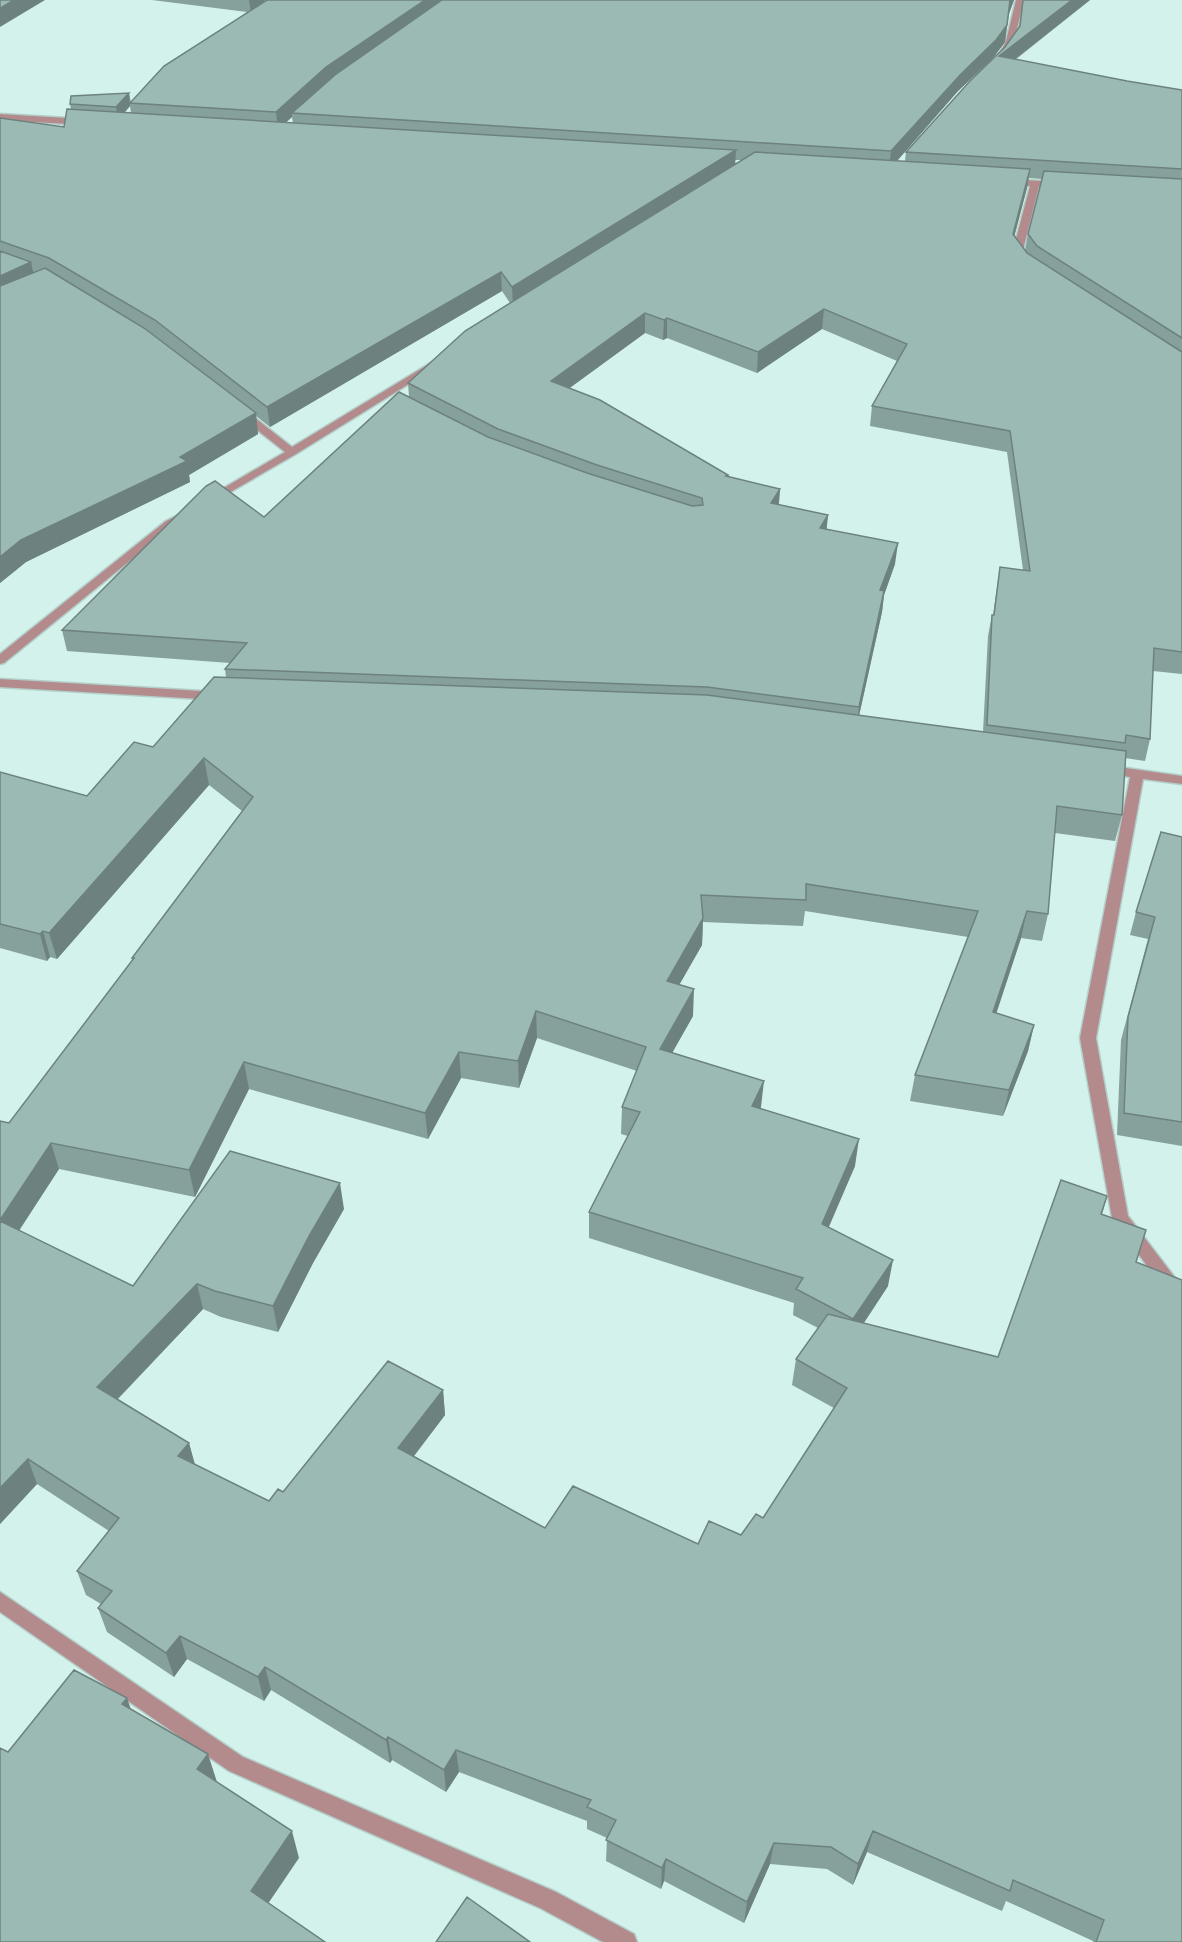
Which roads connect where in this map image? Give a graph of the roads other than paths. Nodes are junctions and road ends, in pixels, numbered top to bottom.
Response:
1 (1020, 0) edge
2 (998, 61) edge
3 (2, 119) edge
4 (98, 123) edge
5 (1002, 182) edge
6 (1035, 184) junction
7 (1070, 186) edge
8 (1029, 269) edge
9 (442, 359) edge
10 (228, 402) edge
11 (292, 452) junction
12 (0, 660) edge
13 (0, 683) edge
14 (230, 696) edge
15 (1091, 768) edge
16 (1137, 774) junction
17 (1182, 780) edge
18 (1182, 1289) edge
19 (0, 1600) edge
20 (626, 1942) edge

1 - 2 street
3 - 4 street
5 - 6 street
6 - 7 street
6 - 8 street
9 - 11 street
10 - 11 street
11 - 12 street
13 - 14 street
15 - 16 street
16 - 17 street
16 - 18 street
19 - 20 street

